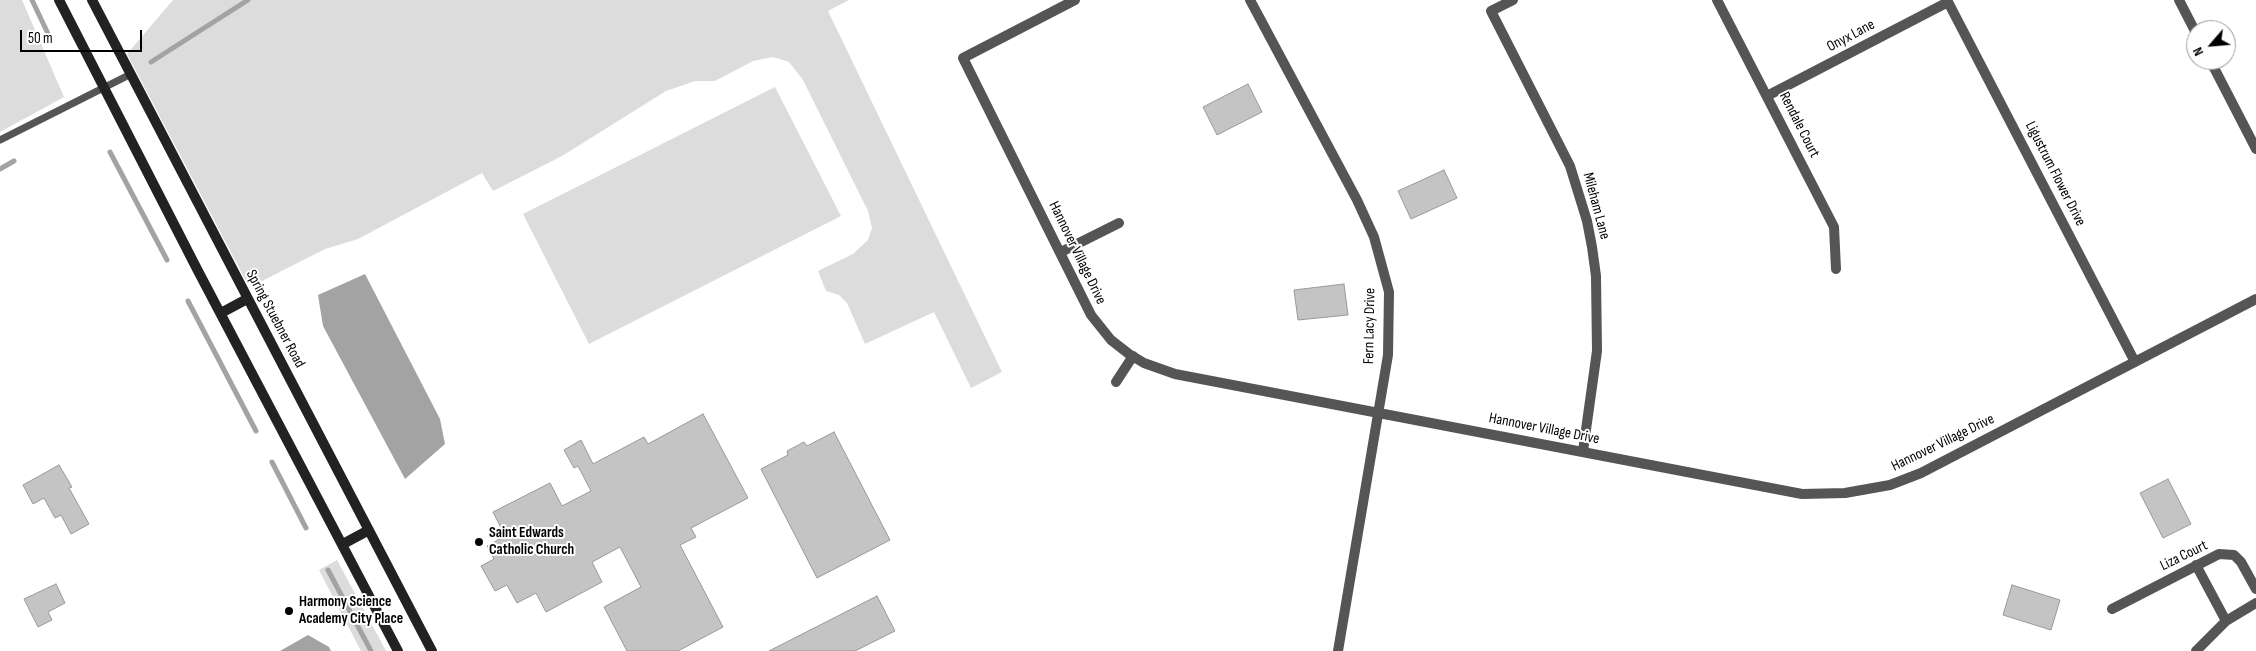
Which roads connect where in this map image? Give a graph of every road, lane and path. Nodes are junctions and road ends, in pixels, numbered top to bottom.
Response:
1 (59, 0) edge
2 (92, 0) edge
3 (1075, 0) edge
4 (1250, 0) edge
5 (1513, 0) edge
6 (1717, 0) edge
7 (2179, 0) edge
8 (1948, 1) edge
9 (2189, 20) edge
10 (2215, 70) edge
11 (129, 75) junction
12 (103, 88) junction
13 (1767, 96) junction
14 (0, 140) edge
15 (2256, 149) edge
16 (1119, 223) dead end
17 (1061, 252) junction
18 (1836, 268) dead end
19 (247, 299) junction
20 (2256, 299) edge
21 (221, 313) junction
22 (1133, 356) junction
23 (2135, 362) junction
24 (1116, 382) dead end
25 (1377, 413) junction
26 (1583, 451) junction
27 (369, 530) junction
28 (343, 544) junction
29 (2196, 565) junction
30 (2256, 589) edge
31 (2256, 604) edge
32 (2112, 609) dead end
33 (2226, 621) junction
34 (398, 651) edge
35 (432, 651) edge
36 (1338, 651) edge
37 (2196, 651) edge

1 - 12 main road
2 - 11 main road, Spring Stuebner Road
3 - 17 street, Hannover Village Drive
4 - 25 street, Fern Lacy Drive
5 - 26 street, Mileham Lane
6 - 13 street, Rendale Court
7 - 9 street
8 - 13 street, Onyx Lane
8 - 23 street, Ligustrum Flower Drive
10 - 15 street
11 - 12 lane
11 - 19 main road, Spring Stuebner Road
12 - 14 lane
12 - 21 main road
13 - 18 street, Rendale Court
16 - 17 street
17 - 22 street, Hannover Village Drive
19 - 21 main road
19 - 27 main road, Spring Stuebner Road
20 - 23 street, Hannover Village Drive
21 - 28 main road
22 - 24 street
22 - 25 street, Hannover Village Drive
23 - 26 street, Hannover Village Drive
25 - 26 street, Hannover Village Drive
25 - 36 street, Fern Lacy Drive
27 - 28 main road
27 - 35 main road, Spring Stuebner Road
28 - 34 main road
29 - 30 street, Liza Court
29 - 32 street, Liza Court
29 - 33 street
31 - 33 street
33 - 37 street

